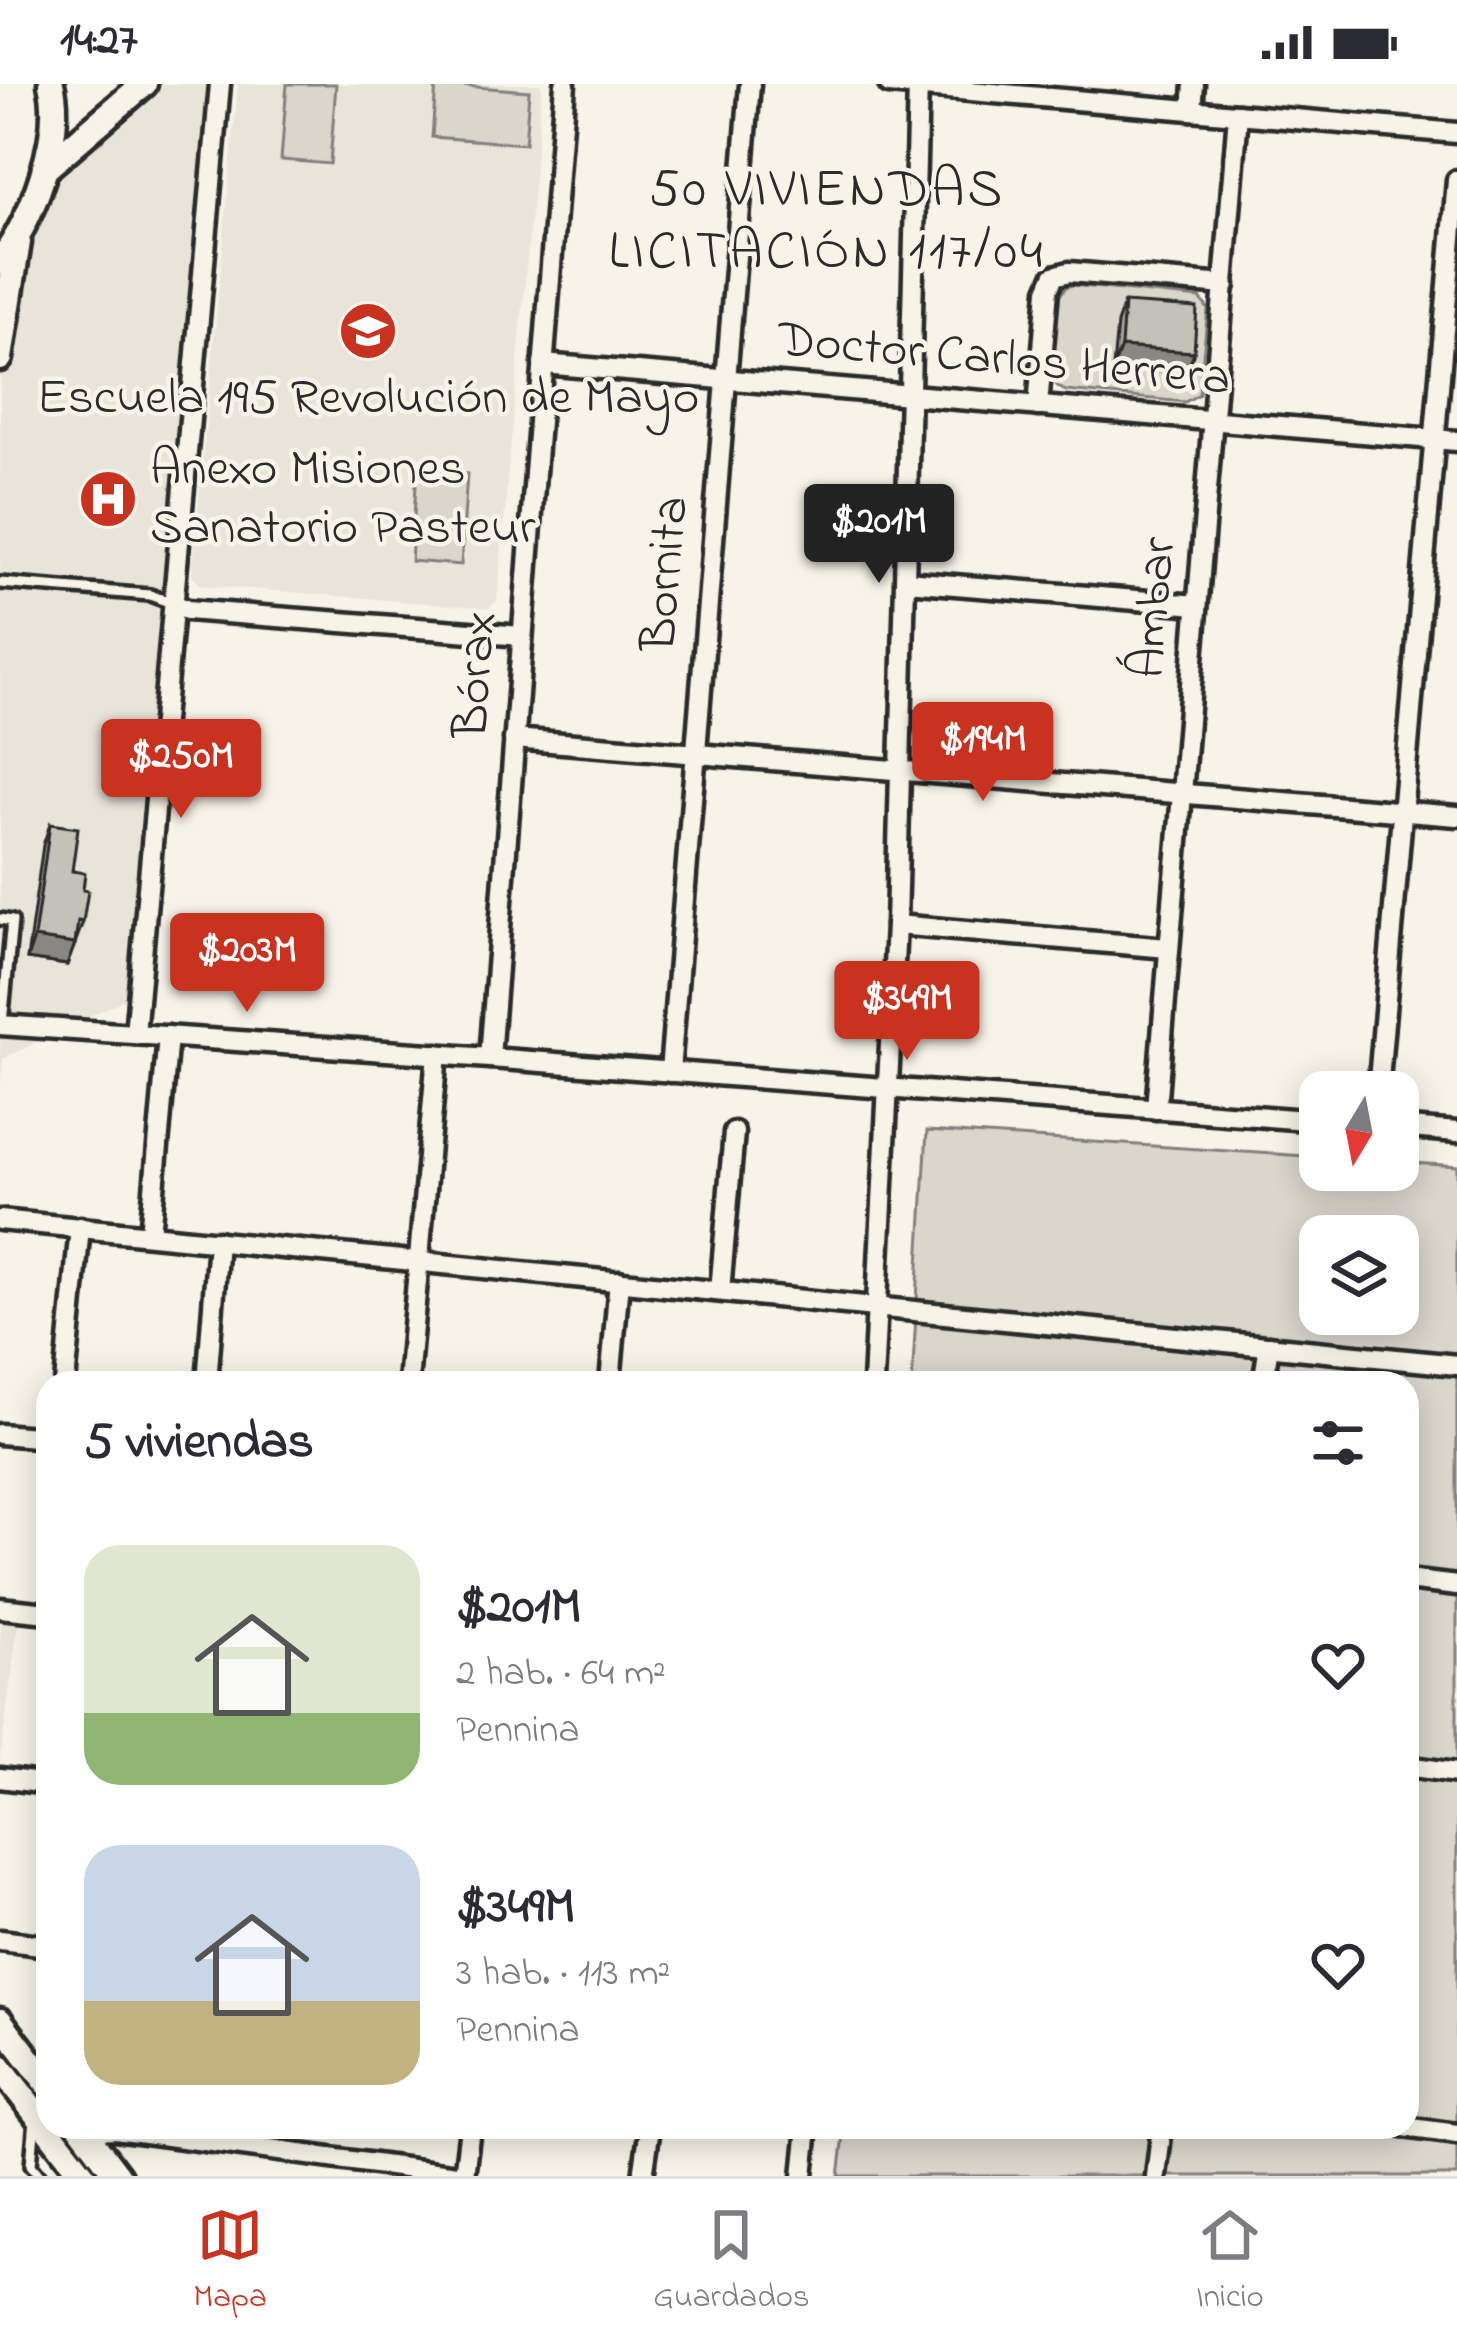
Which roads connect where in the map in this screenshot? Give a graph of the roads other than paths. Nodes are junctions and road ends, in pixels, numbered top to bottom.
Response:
1 (50, 84) edge
2 (144, 84) edge
3 (220, 84) edge
4 (565, 84) edge
5 (750, 84) edge
6 (889, 84) edge
7 (1194, 84) edge
8 (918, 85) edge
9 (1192, 110) junction
10 (1238, 114) junction
11 (1457, 133) edge
12 (45, 169) junction
13 (1457, 180) edge
14 (20, 228) junction
15 (0, 262) edge
16 (1225, 285) junction
17 (0, 358) edge
18 (543, 364) junction
19 (727, 380) junction
20 (910, 395) junction
21 (1038, 406) junction
22 (1214, 421) junction
23 (1434, 439) junction
24 (1457, 441) edge
25 (906, 580) junction
26 (0, 583) edge
27 (173, 604) junction
28 (1197, 605) junction
29 (522, 635) junction
30 (514, 739) junction
31 (693, 753) junction
32 (900, 770) junction
33 (1181, 793) junction
34 (1403, 811) junction
35 (1457, 816) edge
36 (0, 920) edge
37 (896, 926) junction
38 (1168, 948) junction
39 (1, 1025) edge
40 (135, 1034) junction
41 (168, 1036) junction
42 (437, 1054) junction
43 (490, 1058) junction
44 (1380, 1071) edge
45 (670, 1072) junction
46 (888, 1088) junction
47 (1156, 1109) junction
48 (1299, 1119) edge
49 (1419, 1129) edge
50 (734, 1132) dead end
51 (1457, 1132) edge
52 (0, 1220) edge
53 (80, 1227) junction
54 (150, 1234) junction
55 (218, 1241) junction
56 (419, 1261) junction
57 (619, 1281) junction
58 (720, 1291) junction
59 (877, 1306) junction
60 (1268, 1346) junction
61 (1457, 1365) edge
62 (66, 1371) edge
63 (208, 1371) edge
64 (409, 1371) edge
65 (611, 1371) edge
66 (874, 1371) edge
67 (1265, 1371) edge
68 (0, 1434) edge
69 (36, 1437) edge
70 (1419, 1581) edge
71 (1457, 1586) edge
72 (0, 1608) edge
73 (36, 1612) edge
74 (1419, 1768) edge
75 (1457, 1773) edge
76 (0, 1778) edge
77 (36, 1782) edge
78 (0, 1940) edge
79 (36, 1944) edge
80 (0, 2021) edge
81 (0, 2067) edge
82 (36, 2068) edge
83 (36, 2114) joint
84 (1419, 2129) edge
85 (1457, 2134) edge
86 (55, 2139) edge
87 (90, 2139) edge
88 (190, 2139) edge
89 (469, 2139) edge
90 (648, 2139) edge
91 (807, 2139) edge
92 (1161, 2139) edge
93 (40, 2176) edge
94 (84, 2176) edge
95 (118, 2176) edge
96 (464, 2176) edge
97 (643, 2176) edge
98 (803, 2176) edge
99 (1156, 2176) edge

1 - 12 main road
2 - 12 main road
3 - 27 street
4 - 18 street, Bórax
5 - 19 street, Bornita
6 - 8 street
7 - 9 street
8 - 9 street
8 - 20 street
9 - 10 street
10 - 11 street
10 - 16 street, Ámbar
12 - 14 main road
13 - 23 street
14 - 15 main road
14 - 17 main road
16 - 21 street
16 - 22 street, Ámbar
18 - 19 street, Doctor Carlos Herrera
18 - 29 street, Bórax
19 - 20 street, Doctor Carlos Herrera
19 - 31 street, Bornita
20 - 21 street, Doctor Carlos Herrera
20 - 25 street
21 - 22 street, Doctor Carlos Herrera
22 - 23 street, Doctor Carlos Herrera
22 - 28 street, Ámbar
23 - 24 street, Doctor Carlos Herrera
23 - 34 street
25 - 28 street
25 - 32 street
26 - 27 lane
27 - 29 street
27 - 40 street
28 - 33 street, Ámbar
29 - 30 street, Bórax
30 - 31 street
30 - 43 street, Bórax
31 - 32 street
31 - 45 street, Bornita
32 - 33 street
32 - 37 street
33 - 34 street
33 - 38 street, Ámbar
34 - 35 street
34 - 44 street
36 - 39 lane
37 - 38 street
37 - 46 street
38 - 47 street, Ámbar
39 - 40 street
40 - 41 street
41 - 42 street
41 - 54 street
42 - 43 street
42 - 56 street
43 - 45 street
45 - 46 street
46 - 47 street
46 - 59 street
47 - 48 street
49 - 51 street
50 - 58 street
52 - 53 street
53 - 54 street
53 - 62 street
54 - 55 street
55 - 56 street
55 - 63 street
56 - 57 street
56 - 64 street
57 - 58 street
57 - 65 street
58 - 59 street
59 - 60 street
59 - 66 street
60 - 61 street
60 - 67 street
68 - 69 street
70 - 71 street
72 - 73 street
74 - 75 street
76 - 77 street
78 - 79 street
80 - 82 main road
81 - 83 main road
83 - 93 lane
84 - 85 street
86 - 94 main road
87 - 95 main road
88 - 96 street
89 - 96 street
90 - 97 street
91 - 98 street
92 - 99 street

